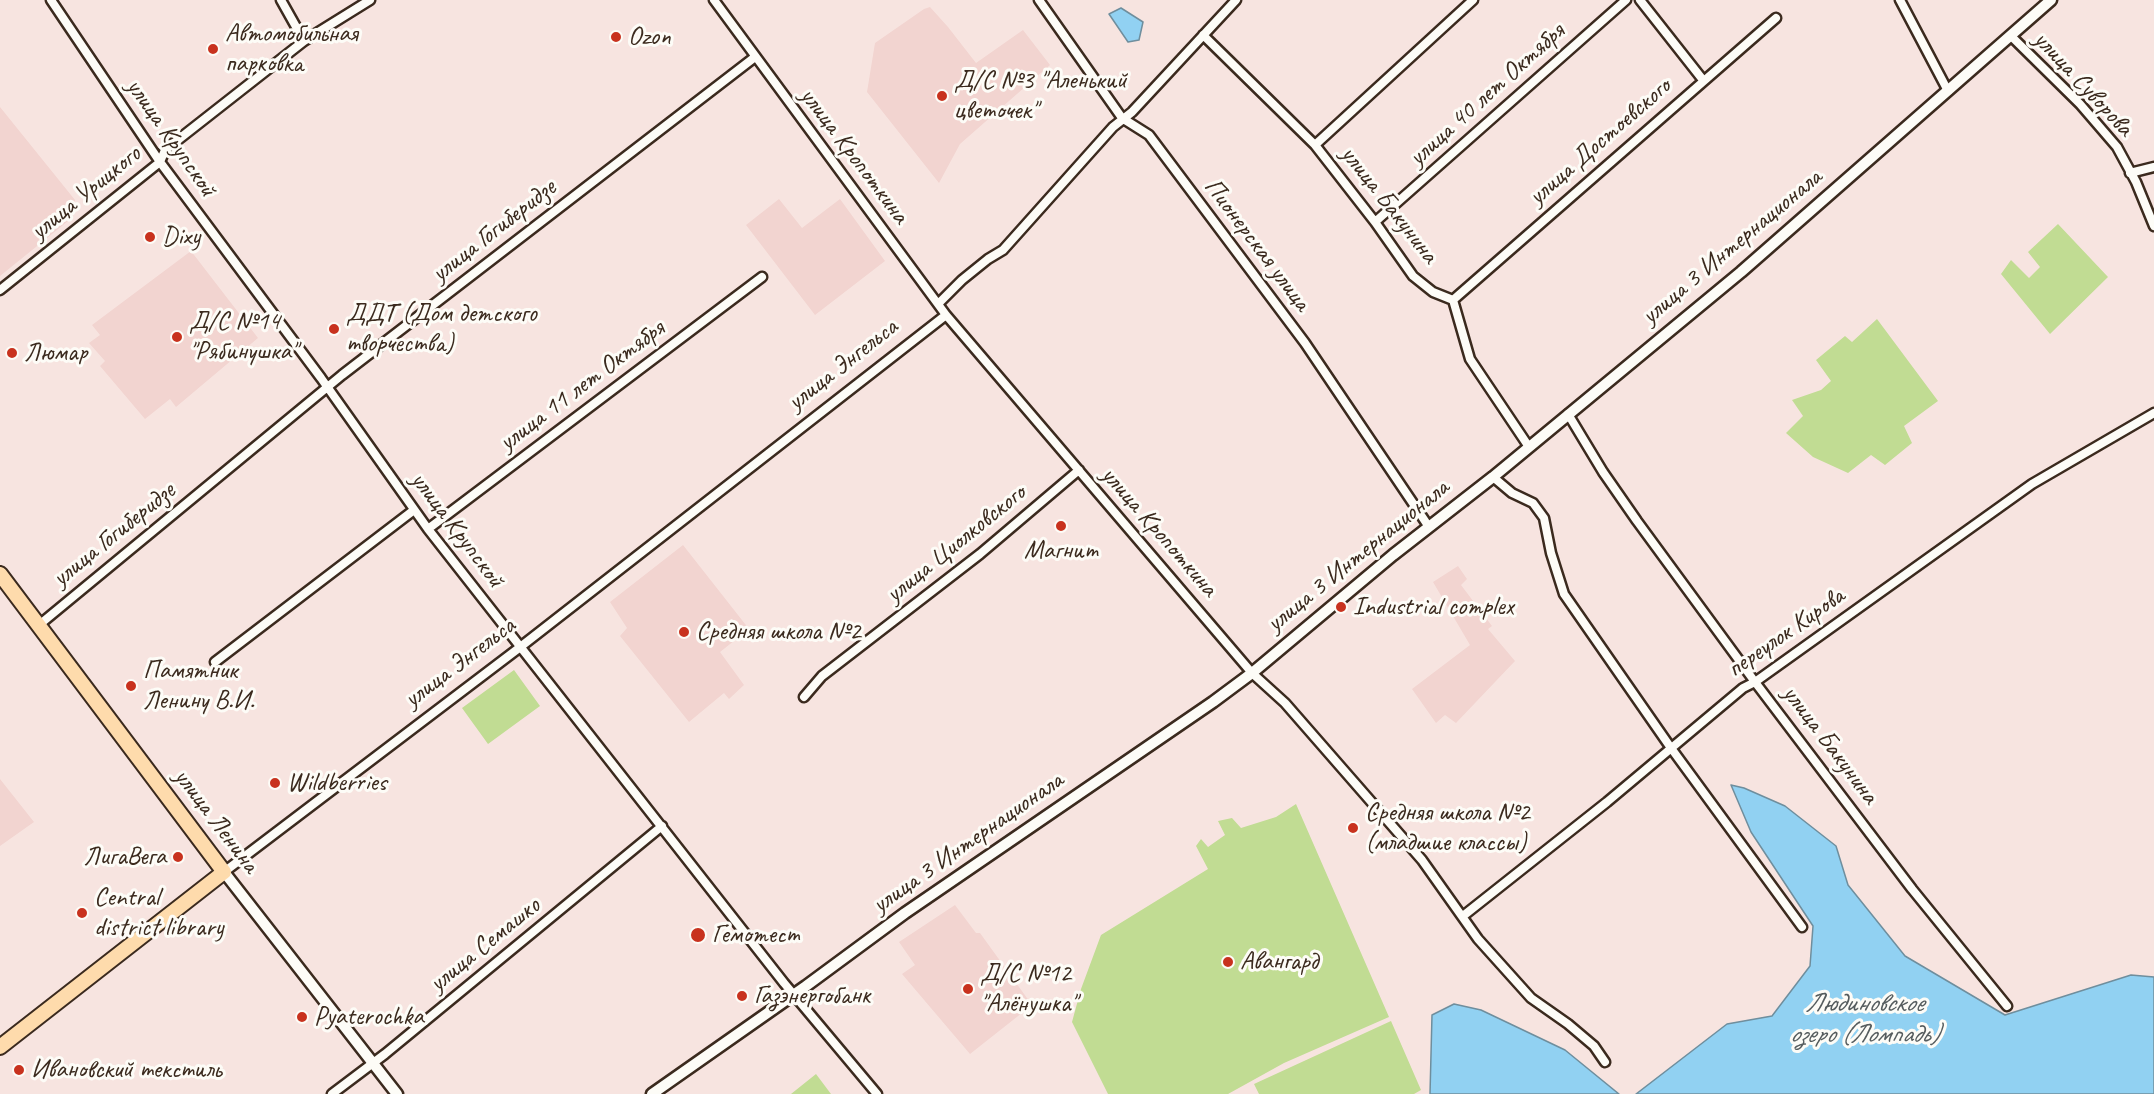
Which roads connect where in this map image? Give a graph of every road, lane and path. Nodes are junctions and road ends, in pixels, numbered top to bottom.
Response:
1 (51, 0) edge
2 (281, 0) edge
3 (370, 0) edge
4 (714, 0) edge
5 (1039, 0) edge
6 (1236, 0) edge
7 (1473, 0) edge
8 (1626, 0) edge
9 (1640, 0) edge
10 (1900, 0) edge
11 (2051, 0) edge
12 (1776, 18) dead end
13 (1203, 35) junction
14 (2011, 36) junction
15 (304, 41) junction
16 (755, 57) junction
17 (1703, 80) junction
18 (1948, 91) junction
19 (1122, 118) junction
20 (1315, 145) junction
21 (159, 162) junction
22 (2154, 168) edge
23 (2130, 173) junction
24 (1376, 222) junction
25 (2154, 226) edge
26 (762, 277) dead end
27 (0, 290) edge
28 (1454, 300) junction
29 (938, 304) junction
30 (946, 315) junction
31 (327, 387) junction
32 (2154, 413) edge
33 (1568, 414) junction
34 (1529, 447) junction
35 (1079, 470) junction
36 (1493, 477) junction
37 (414, 510) junction
38 (1429, 527) junction
39 (428, 529) junction
40 (0, 574) edge
41 (39, 625) junction
42 (519, 648) junction
43 (215, 662) dead end
44 (1252, 673) junction
45 (1755, 682) junction
46 (804, 696) dead end
47 (1671, 748) junction
48 (662, 826) junction
49 (224, 872) junction
50 (1463, 916) junction
51 (1802, 927) dead end
52 (793, 995) junction
53 (2007, 1006) dead end
54 (0, 1047) edge
55 (1605, 1062) dead end
56 (372, 1064) junction
57 (332, 1094) edge
58 (397, 1094) edge
59 (652, 1094) edge
60 (877, 1094) edge

1 - 21 street, улица Крупской
2 - 15 street
3 - 15 street, улица Урицкого
4 - 16 street, улица Кропоткина
5 - 19 street, Пионерская улица
6 - 13 street
7 - 20 street
8 - 24 street, улица 40 лет Октября
9 - 17 street
10 - 18 street
11 - 14 street, улица 3 Интернационала
12 - 17 street, улица Достоевского
13 - 19 street
13 - 20 street, улица Бакунина
14 - 18 street, улица 3 Интернационала
14 - 23 street, улица Суворова
15 - 21 street, улица Урицкого
16 - 29 street, улица Кропоткина
16 - 31 street, улица Гогиберидзе
17 - 28 street, улица Достоевского
18 - 33 street, улица 3 Интернационала
19 - 29 street
19 - 38 street, Пионерская улица
20 - 24 street, улица Бакунина
21 - 27 street, улица Урицкого
21 - 31 street, улица Крупской
22 - 23 street
23 - 25 street, улица Суворова
24 - 28 street, улица Бакунина
26 - 39 street, улица 11 лет Октября
28 - 34 street
29 - 30 street, улица Кропоткина
30 - 35 street, улица Кропоткина
30 - 42 street, улица Энгельса
31 - 37 street, улица Крупской
31 - 41 street, улица Гогиберидзе
32 - 45 street, переулок Кирова
33 - 34 street, улица 3 Интернационала
33 - 45 street, улица Бакунина
34 - 36 street, улица 3 Интернационала
35 - 44 street, улица Кропоткина
35 - 46 street, улица Циолковского
36 - 38 street, улица 3 Интернационала
36 - 47 street
37 - 39 street, улица Крупской
37 - 43 street
38 - 44 street, улица 3 Интернационала
39 - 42 street, улица Крупской
40 - 41 main road, улица Ленина
41 - 49 main road, улица Ленина
42 - 48 street, улица Крупской
42 - 49 street, улица Энгельса
44 - 50 street, улица Кропоткина
44 - 52 street, улица 3 Интернационала
45 - 47 street, переулок Кирова
45 - 53 street, улица Бакунина
47 - 50 street, переулок Кирова
47 - 51 street
48 - 52 street, улица Крупской
48 - 56 street, улица Семашко
49 - 54 main road, улица Энгельса
49 - 56 street, улица Ленина
50 - 55 street, улица Кропоткина
52 - 59 street, улица 3 Интернационала
52 - 60 street, улица Крупской
56 - 57 street, улица Семашко
56 - 58 street, улица Ленина

